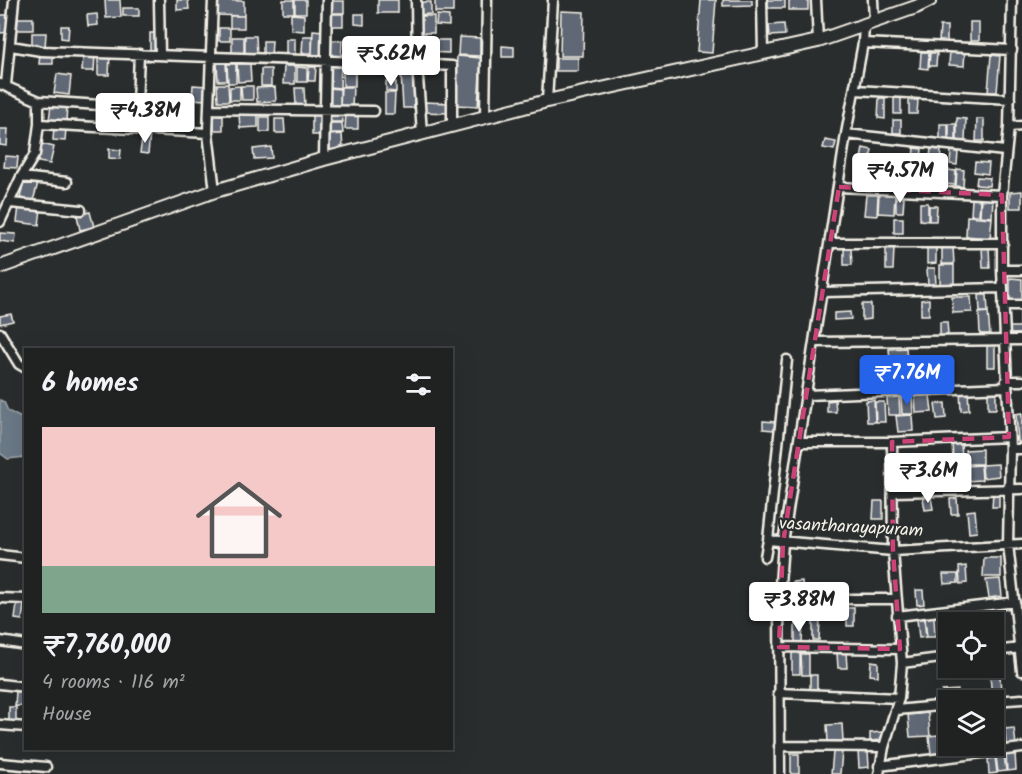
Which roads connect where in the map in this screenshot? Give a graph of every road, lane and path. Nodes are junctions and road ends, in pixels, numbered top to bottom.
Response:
1 (14, 0) edge
2 (159, 0) edge
3 (213, 0) edge
4 (327, 0) edge
5 (416, 0) edge
6 (487, 0) edge
7 (553, 0) edge
8 (762, 0) edge
9 (816, 0) edge
10 (873, 0) edge
11 (1012, 0) edge
12 (928, 1) edge
13 (869, 24) junction
14 (818, 41) junction
15 (863, 43) junction
16 (11, 46) junction
17 (1012, 50) junction
18 (139, 54) junction
19 (764, 54) junction
20 (160, 55) junction
21 (212, 57) junction
22 (325, 61) junction
23 (417, 64) junction
24 (3, 84) edge
25 (856, 90) junction
26 (1010, 99) junction
27 (39, 101) junction
28 (547, 101) junction
29 (115, 106) dead end
30 (210, 108) junction
31 (324, 110) junction
32 (374, 111) dead end
33 (484, 117) junction
34 (39, 124) junction
35 (452, 125) junction
36 (1009, 126) junction
37 (1022, 126) edge
38 (136, 129) junction
39 (208, 133) junction
40 (422, 133) junction
41 (846, 134) junction
42 (1005, 151) junction
43 (324, 159) junction
44 (21, 177) junction
45 (67, 182) dead end
46 (839, 187) junction
47 (215, 191) junction
48 (1002, 195) junction
49 (10, 203) junction
50 (81, 210) dead end
51 (0, 222) edge
52 (831, 243) junction
53 (1002, 243) junction
54 (0, 267) edge
55 (1002, 270) junction
56 (1022, 270) edge
57 (1003, 288) junction
58 (823, 292) junction
59 (1003, 305) junction
60 (1022, 305) edge
61 (0, 333) edge
62 (1004, 340) junction
63 (1022, 340) edge
64 (814, 342) junction
65 (787, 360) dead end
66 (24, 367) edge
67 (1022, 381) edge
68 (1006, 384) junction
69 (807, 395) junction
70 (1009, 437) junction
71 (800, 442) junction
72 (892, 442) junction
73 (1010, 449) junction
74 (1022, 449) edge
75 (1010, 489) junction
76 (1022, 489) edge
77 (893, 492) junction
78 (768, 540) junction
79 (783, 543) junction
80 (1008, 544) junction
81 (1022, 544) edge
82 (893, 550) junction
83 (0, 555) edge
84 (765, 557) dead end
85 (24, 558) edge
86 (0, 598) edge
87 (24, 599) edge
88 (779, 599) junction
89 (896, 599) junction
90 (1015, 602) junction
91 (897, 616) junction
92 (0, 641) edge
93 (24, 645) edge
94 (779, 647) junction
95 (1021, 648) edge
96 (900, 649) junction
97 (1004, 650) edge
98 (938, 658) edge
99 (902, 663) junction
100 (1022, 671) edge
101 (0, 684) edge
102 (24, 687) edge
103 (778, 693) junction
104 (899, 698) junction
105 (1022, 699) edge
106 (1004, 700) edge
107 (938, 706) edge
108 (897, 710) junction
109 (0, 725) edge
110 (24, 727) edge
111 (779, 746) junction
112 (884, 747) junction
113 (1022, 748) edge
114 (0, 763) edge
115 (46, 767) dead end
116 (879, 770) edge
117 (780, 774) edge

1 - 16 street
2 - 20 street
3 - 21 street
4 - 22 street
5 - 23 street
6 - 33 street
7 - 28 street
8 - 19 street
9 - 14 street
10 - 13 street
11 - 17 street
12 - 13 main road
13 - 14 main road
13 - 15 street
14 - 19 main road
15 - 17 street
15 - 25 street
16 - 18 street
16 - 24 street
17 - 26 street
18 - 20 street
18 - 38 street
19 - 28 main road
20 - 21 street
21 - 22 street
21 - 30 street
22 - 23 street
22 - 31 street
23 - 35 street
23 - 40 street
24 - 27 street
25 - 26 street
25 - 41 street
26 - 36 street
27 - 29 street
27 - 34 street
28 - 33 main road
30 - 31 street
30 - 39 street
31 - 32 street
31 - 43 street
33 - 35 main road
34 - 38 street
34 - 44 street
35 - 40 main road
36 - 37 street
36 - 42 street
38 - 39 street
39 - 47 street
40 - 43 main road
41 - 42 street
41 - 46 street
42 - 48 street
43 - 47 main road
44 - 45 street
44 - 49 street
46 - 48 street
46 - 52 street
47 - 54 main road
48 - 53 street
49 - 50 street
49 - 51 street
52 - 53 street
52 - 58 street
53 - 55 street
55 - 56 street
55 - 57 street
57 - 58 street
57 - 59 street
58 - 64 street
59 - 60 street
59 - 62 street
61 - 66 street
62 - 63 street
62 - 64 street
62 - 68 street
64 - 69 street
65 - 78 street
67 - 68 street
68 - 69 street
68 - 70 street
69 - 71 street
70 - 72 street
70 - 73 street
71 - 72 street
71 - 79 street
72 - 77 street
73 - 74 street
73 - 75 street
75 - 76 street
75 - 77 street
75 - 80 street
77 - 82 street
78 - 79 street, vasantharayapuram
78 - 84 street, vasantharayapuram
79 - 82 street, vasantharayapuram
79 - 88 street
80 - 81 street, vasantharayapuram
80 - 82 street, vasantharayapuram
80 - 90 street
82 - 89 street
83 - 85 street
86 - 87 street
88 - 89 street
88 - 94 street
89 - 91 street
90 - 91 street
90 - 95 street
91 - 96 street
92 - 93 street
94 - 96 street
94 - 103 street
95 - 97 street
95 - 100 street
96 - 99 street
98 - 99 street
99 - 104 street
101 - 102 street
103 - 104 street
103 - 111 street
104 - 108 street
105 - 106 street
107 - 108 street
108 - 112 street
109 - 110 street
111 - 112 street
111 - 117 street
112 - 116 street
113 - 116 street
114 - 115 street

